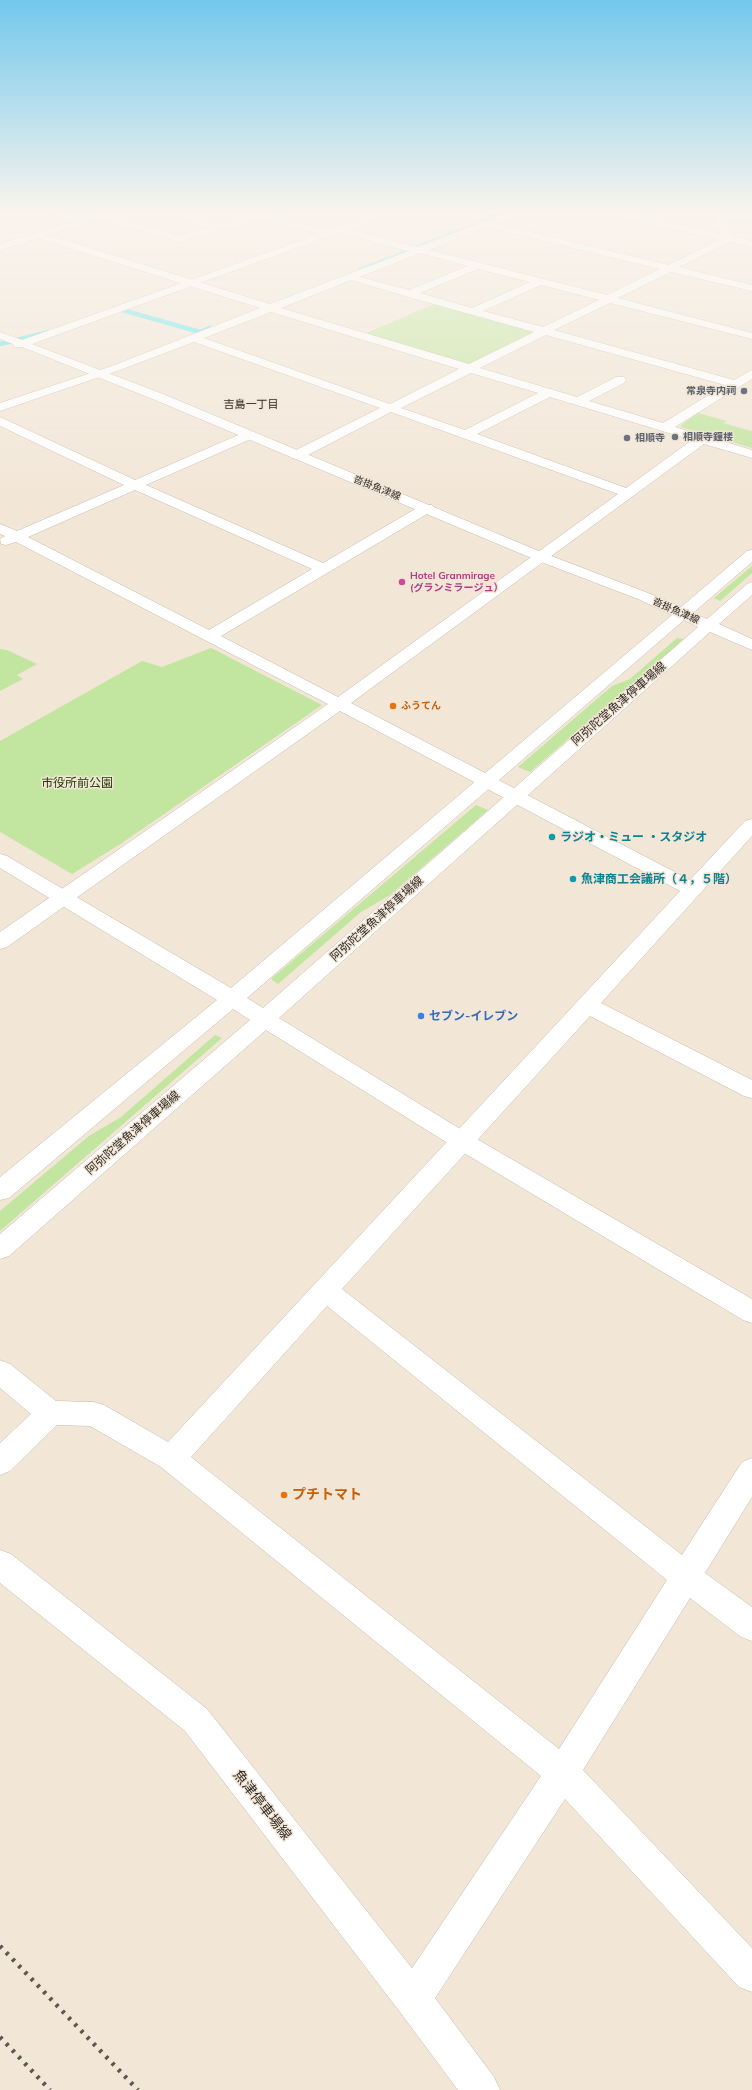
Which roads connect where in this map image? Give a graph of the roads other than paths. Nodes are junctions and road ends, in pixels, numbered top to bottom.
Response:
1 (122, 309) edge
2 (271, 309) edge
3 (274, 309) edge
4 (464, 309) edge
5 (479, 309) edge
6 (589, 309) edge
7 (645, 309) edge
8 (473, 311) junction
9 (544, 331) junction
10 (0, 335) edge
11 (752, 336) edge
12 (195, 338) junction
13 (25, 343) junction
14 (6, 349) dead end
15 (470, 368) junction
16 (100, 374) junction
17 (752, 374) edge
18 (620, 380) dead end
19 (735, 384) junction
20 (549, 392) junction
21 (579, 401) junction
22 (0, 406) edge
23 (390, 408) junction
24 (0, 420) edge
25 (665, 428) junction
26 (249, 435) junction
27 (466, 435) junction
28 (702, 438) junction
29 (752, 454) edge
30 (297, 455) junction
31 (136, 485) junction
32 (628, 493) junction
33 (427, 508) junction
34 (0, 528) edge
35 (16, 536) junction
36 (0, 544) edge
37 (752, 554) edge
38 (541, 557) junction
39 (324, 569) junction
40 (752, 587) edge
41 (682, 614) junction
42 (708, 625) junction
43 (210, 636) junction
44 (752, 645) edge
45 (339, 704) junction
46 (487, 780) junction
47 (516, 795) junction
48 (752, 826) edge
49 (0, 860) edge
50 (693, 890) junction
51 (63, 898) junction
52 (0, 942) edge
53 (231, 998) junction
54 (587, 1004) junction
55 (264, 1019) junction
56 (752, 1090) edge
57 (462, 1141) junction
58 (0, 1191) edge
59 (0, 1249) edge
60 (325, 1290) junction
61 (752, 1312) edge
62 (0, 1372) edge
63 (51, 1413) junction
64 (171, 1458) junction
65 (0, 1462) edge
66 (752, 1471) edge
67 (0, 1564) edge
68 (686, 1577) junction
69 (752, 1626) edge
70 (563, 1773) junction
71 (752, 1974) edge
72 (413, 1999) junction
73 (480, 2090) edge

1 - 13 street
2 - 12 street
3 - 15 street
4 - 8 street
5 - 8 street
6 - 9 street
7 - 11 street
8 - 9 street
9 - 15 street
9 - 19 street
10 - 13 street, 沓掛魚津線
12 - 16 street
12 - 23 street
13 - 14 street
13 - 16 street, 沓掛魚津線
15 - 20 street
15 - 23 street
16 - 22 street
16 - 26 street, 沓掛魚津線
17 - 19 street
18 - 21 street
19 - 25 street
20 - 21 street
20 - 27 street
21 - 25 street
23 - 27 street
23 - 30 street
24 - 31 street
25 - 28 street
26 - 30 street, 沓掛魚津線
26 - 31 street
27 - 32 street
28 - 29 street
28 - 32 street
30 - 33 street, 沓掛魚津線
31 - 35 street
31 - 39 street
32 - 38 street
33 - 38 street, 沓掛魚津線
33 - 39 street
34 - 35 street
35 - 36 street
35 - 43 street
37 - 41 street
38 - 41 street, 沓掛魚津線
38 - 45 street
39 - 43 street
40 - 42 street, 阿弥陀堂魚津停車場線
41 - 42 street, 沓掛魚津線
41 - 46 street
42 - 44 street, 沓掛魚津線
42 - 47 street, 阿弥陀堂魚津停車場線
43 - 45 street
45 - 46 street
45 - 51 street
46 - 47 street
46 - 53 street
47 - 50 street
47 - 55 street, 阿弥陀堂魚津停車場線
48 - 50 street
49 - 51 street
50 - 54 street
51 - 52 street
51 - 53 street
53 - 55 street
53 - 58 street
54 - 56 street
54 - 57 street
55 - 57 street
55 - 59 street, 阿弥陀堂魚津停車場線
57 - 60 street
57 - 61 street
60 - 64 street
60 - 68 street
62 - 63 street
63 - 64 street
63 - 65 street
64 - 70 street
66 - 68 street
67 - 72 street, 魚津停車場線
68 - 69 street
68 - 70 street
70 - 71 street
70 - 72 street
72 - 73 street, 魚津停車場線

